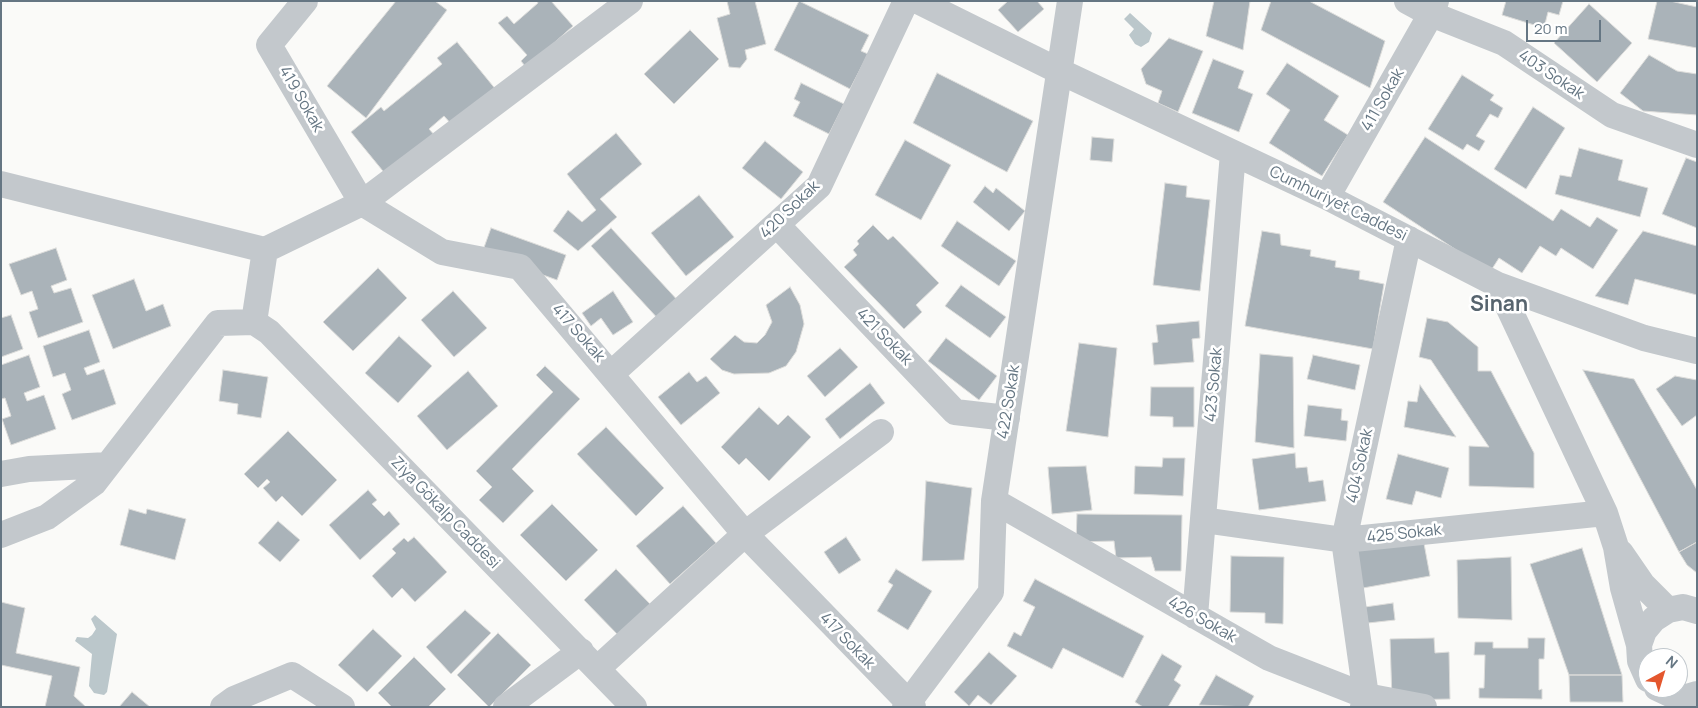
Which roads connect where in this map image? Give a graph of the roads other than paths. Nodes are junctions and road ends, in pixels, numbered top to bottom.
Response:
1 (306, 1) edge
2 (630, 1) edge
3 (906, 1) edge
4 (918, 1) edge
5 (1070, 1) edge
6 (1407, 1) edge
7 (1434, 8) edge
8 (1058, 71) junction
9 (1697, 145) edge
10 (1234, 153) junction
11 (1, 184) edge
12 (1327, 197) junction
13 (362, 203) junction
14 (777, 225) junction
15 (1409, 239) junction
16 (265, 250) junction
17 (1498, 285) junction
18 (254, 322) junction
19 (1697, 351) edge
20 (612, 373) junction
21 (1006, 418) junction
22 (881, 432) dead end
23 (108, 465) junction
24 (1, 474) edge
25 (994, 501) junction
26 (1605, 514) junction
27 (1203, 520) junction
28 (746, 534) junction
29 (1, 535) edge
30 (1344, 540) junction
31 (1616, 547) junction
32 (1668, 610) junction
33 (1697, 611) edge
34 (1195, 616) junction
35 (1639, 645) junction
36 (1639, 648) edge
37 (589, 659) junction
38 (1364, 701) edge
39 (908, 706) edge
40 (224, 707) edge
41 (342, 707) edge
42 (506, 707) edge
43 (634, 707) edge
44 (1424, 707) edge

1 - 13 street, 419 Sokak
2 - 13 street
3 - 14 street, 420 Sokak
4 - 8 street, Cumhuriyet Caddesi
5 - 8 street, 422 Sokak
6 - 7 street, 403 Sokak
7 - 9 street, 403 Sokak
7 - 12 street, 411 Sokak
8 - 10 street, Cumhuriyet Caddesi
8 - 21 street, 422 Sokak
10 - 12 street, Cumhuriyet Caddesi
10 - 27 street, 423 Sokak
11 - 16 street
12 - 15 street, Cumhuriyet Caddesi
13 - 16 street
13 - 20 street, 417 Sokak
14 - 20 street, 420 Sokak
14 - 21 street, 421 Sokak
15 - 17 street, Cumhuriyet Caddesi
15 - 30 street, 404 Sokak
16 - 18 street
17 - 19 street, Cumhuriyet Caddesi
17 - 26 street
18 - 23 street
18 - 37 street, Ziya Gökalp Caddesi
20 - 28 street, 417 Sokak
21 - 25 street, 422 Sokak
22 - 28 street
23 - 24 street
23 - 29 street
25 - 34 street, 426 Sokak
25 - 39 street, 422 Sokak
26 - 30 street, 425 Sokak
26 - 31 street
27 - 30 street, 425 Sokak
27 - 34 street, 423 Sokak
28 - 37 street
28 - 39 street, 417 Sokak
30 - 38 street, 404 Sokak
31 - 32 street
31 - 35 street
32 - 33 street
32 - 35 street
34 - 38 street, 426 Sokak
35 - 36 street
37 - 42 street
37 - 43 street, Ziya Gökalp Caddesi
38 - 44 street, 426 Sokak
40 - 41 street

